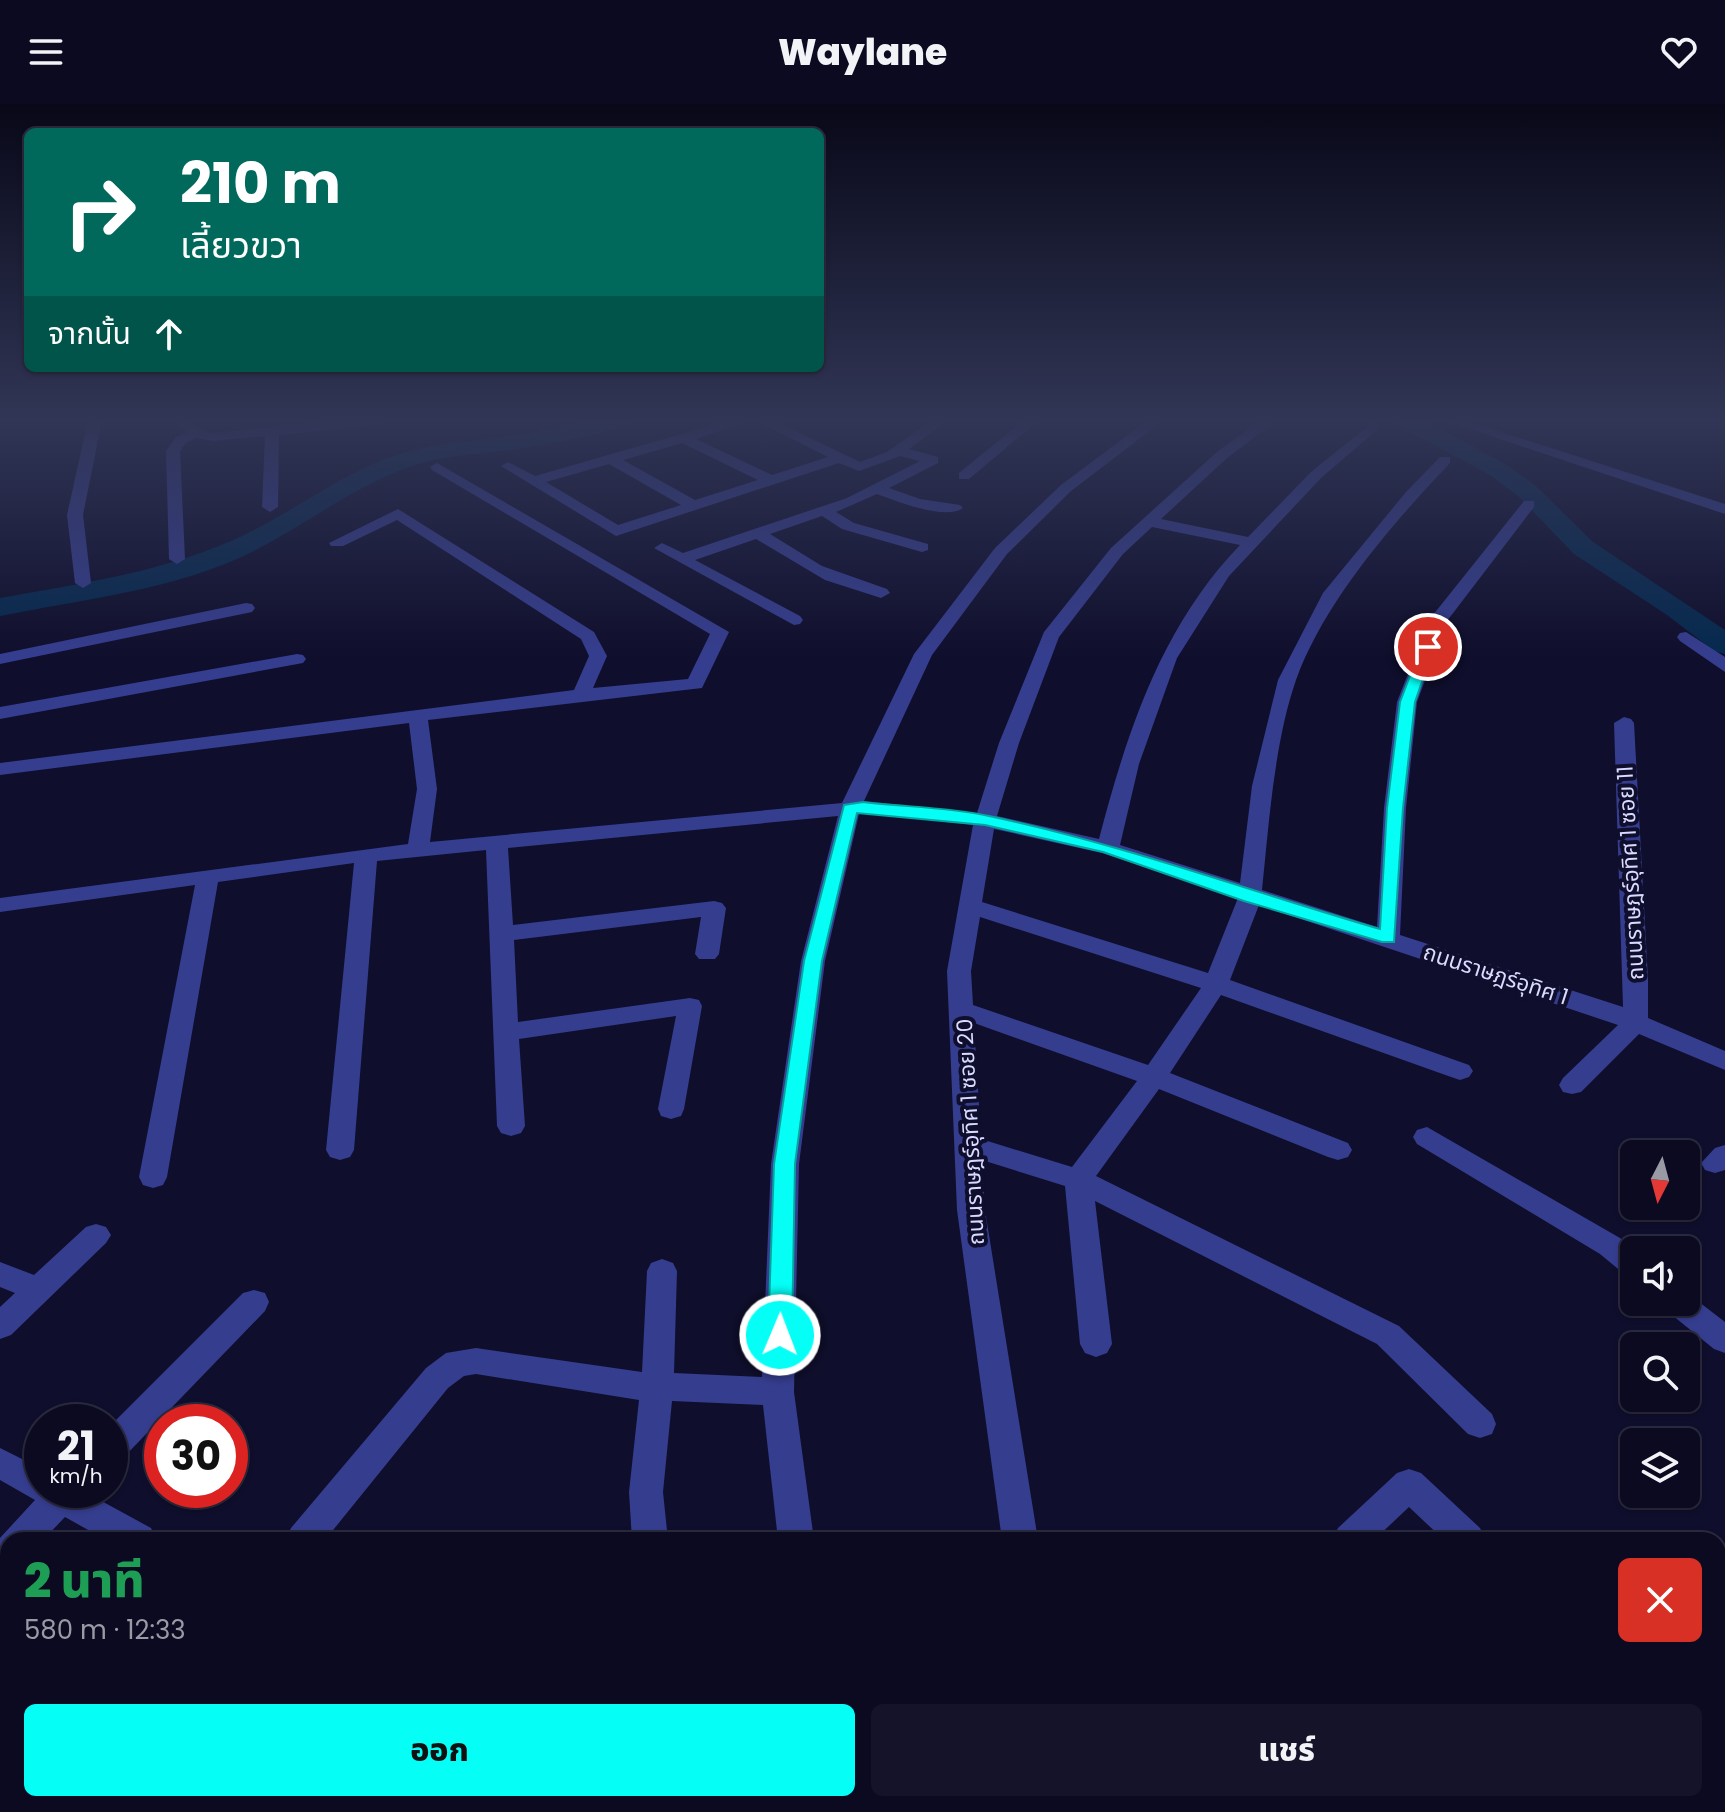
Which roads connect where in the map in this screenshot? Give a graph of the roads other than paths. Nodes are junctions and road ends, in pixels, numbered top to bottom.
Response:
1 (78, 500) edge
2 (175, 500) edge
3 (270, 500) edge
4 (493, 500) edge
5 (565, 500) edge
6 (684, 500) edge
7 (709, 500) edge
8 (854, 500) edge
9 (908, 500) edge
10 (1054, 500) edge
11 (1174, 500) edge
12 (1293, 500) edge
13 (1407, 500) edge
14 (1696, 500) edge
15 (1529, 504) dead end
16 (693, 505) junction
17 (270, 507) dead end
18 (955, 508) dead end
19 (1725, 509) edge
20 (824, 511) junction
21 (1150, 522) junction
22 (758, 533) junction
23 (337, 543) dead end
24 (1253, 543) junction
25 (922, 547) dead end
26 (662, 548) dead end
27 (177, 559) dead end
28 (681, 559) junction
29 (83, 583) dead end
30 (881, 593) dead end
31 (246, 608) dead end
32 (794, 620) dead end
33 (1686, 637) dead end
34 (0, 659) edge
35 (297, 659) dead end
36 (1725, 666) edge
37 (581, 695) junction
38 (0, 713) edge
39 (418, 716) junction
40 (1624, 723) dead end
41 (0, 769) edge
42 (850, 809) junction
43 (985, 820) junction
44 (497, 844) junction
45 (1108, 848) junction
46 (418, 852) junction
47 (366, 855) junction
48 (208, 877) junction
49 (1250, 897) junction
50 (0, 905) edge
51 (973, 907) junction
52 (503, 934) junction
53 (1388, 938) junction
54 (707, 954) dead end
55 (1216, 984) junction
56 (963, 1010) junction
57 (1635, 1023) junction
58 (508, 1032) junction
59 (1725, 1061) edge
60 (1460, 1071) dead end
61 (1154, 1077) junction
62 (1572, 1085) dead end
63 (671, 1109) dead end
64 (511, 1126) dead end
65 (1427, 1137) dead end
66 (970, 1146) junction
67 (340, 1150) dead end
68 (1338, 1150) dead end
69 (153, 1177) dead end
70 (1078, 1180) junction
71 (96, 1235) dead end
72 (1620, 1254) edge
73 (662, 1271) dead end
74 (0, 1274) edge
75 (40, 1290) junction
76 (254, 1302) dead end
77 (1695, 1316) edge
78 (0, 1326) edge
79 (1725, 1340) edge
80 (1096, 1344) dead end
81 (657, 1387) junction
82 (778, 1392) junction
83 (1480, 1424) dead end
84 (128, 1430) edge
85 (0, 1463) edge
86 (24, 1475) edge
87 (43, 1508) edge
88 (84, 1508) edge
89 (25, 1532) edge
90 (125, 1532) edge
91 (310, 1532) edge
92 (649, 1532) edge
93 (795, 1532) edge
94 (1018, 1532) edge
95 (1358, 1532) edge
96 (1460, 1532) edge

1 - 29 street
2 - 27 street
3 - 17 street
4 - 37 street
5 - 16 street
6 - 16 street
7 - 16 street
8 - 20 street
9 - 18 street
10 - 42 street
11 - 21 street, ถนนราษฎร์อุทิศ 1 ซอย 20
12 - 24 street
13 - 49 street
14 - 19 street
15 - 53 street
20 - 22 street
20 - 25 street
21 - 24 street
21 - 43 street, ถนนราษฎร์อุทิศ 1 ซอย 20
22 - 28 street
22 - 30 street
23 - 37 street
24 - 45 street
26 - 28 street
28 - 32 street
31 - 34 street
33 - 36 street
35 - 38 street
37 - 39 street
39 - 41 street
39 - 46 street
40 - 57 street, ถนนราษฎร์อุทิศ 1 ซอย 11
42 - 43 street, ถนนราษฎร์อุทิศ 1
42 - 44 street, ถนนราษฎร์อุทิศ 1
42 - 82 street
43 - 45 street, ถนนราษฎร์อุทิศ 1
43 - 51 street, ถนนราษฎร์อุทิศ 1 ซอย 20
44 - 46 street, ถนนราษฎร์อุทิศ 1
44 - 52 street
45 - 49 street, ถนนราษฎร์อุทิศ 1
46 - 47 street, ถนนราษฎร์อุทิศ 1
47 - 48 street, ถนนราษฎร์อุทิศ 1
47 - 67 street
48 - 50 street, ถนนราษฎร์อุทิศ 1
48 - 69 street
49 - 53 street, ถนนราษฎร์อุทิศ 1
49 - 55 street
51 - 55 street
51 - 56 street, ถนนราษฎร์อุทิศ 1 ซอย 20
52 - 54 street
52 - 58 street
53 - 57 street, ถนนราษฎร์อุทิศ 1
55 - 60 street
55 - 61 street
56 - 61 street
56 - 66 street, ถนนราษฎร์อุทิศ 1 ซอย 20
57 - 59 street, ถนนราษฎร์อุทิศ 1
57 - 62 street
58 - 63 street
58 - 64 street
61 - 68 street
61 - 70 street
65 - 72 street
66 - 70 street
66 - 94 street, ถนนราษฎร์อุทิศ 1 ซอย 20
70 - 80 street
70 - 83 street
71 - 75 street
73 - 81 street
74 - 75 street
75 - 78 street
76 - 84 street
77 - 79 street
81 - 82 street
81 - 91 street
81 - 92 street
82 - 93 street
85 - 86 street
87 - 89 street
88 - 90 street
95 - 96 street

